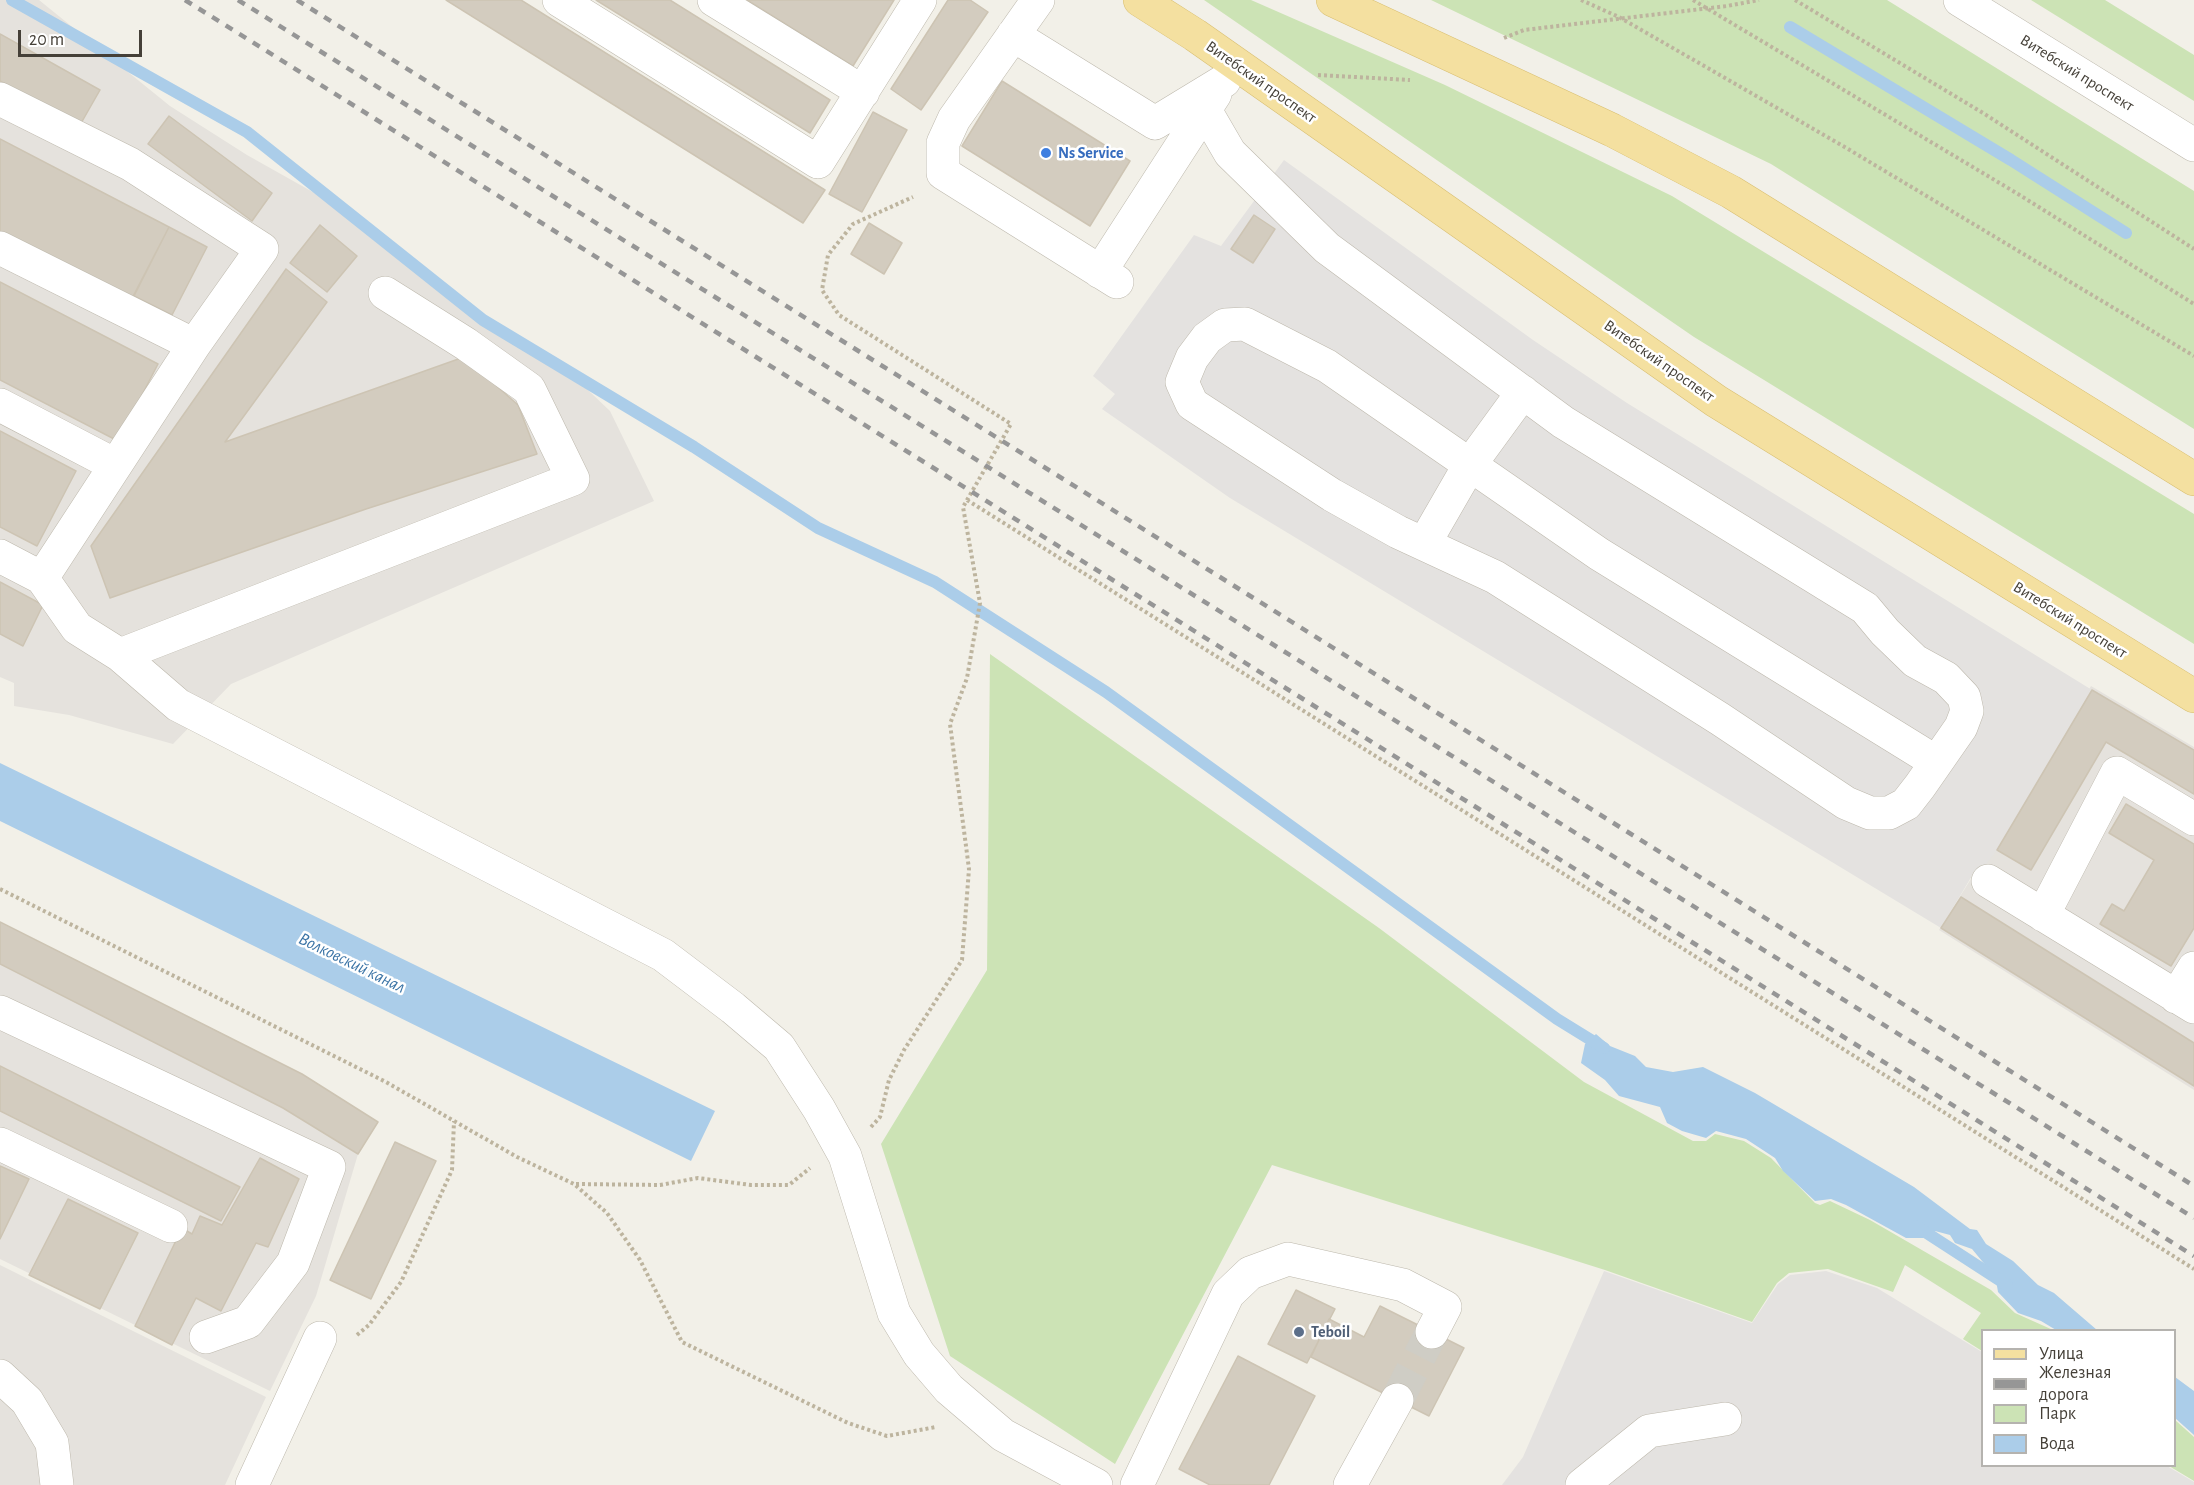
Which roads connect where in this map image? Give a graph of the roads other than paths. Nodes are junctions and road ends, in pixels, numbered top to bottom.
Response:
1 (559, 0) edge
2 (714, 0) edge
3 (920, 0) edge
4 (1038, 0) edge
5 (1140, 0) edge
6 (1333, 0) edge
7 (1960, 0) edge
8 (1013, 35) junction
9 (1229, 72) junction
10 (862, 92) junction
11 (0, 99) edge
12 (1205, 110) junction
13 (1155, 123) junction
14 (1184, 142) junction
15 (2194, 145) edge
16 (0, 248) edge
17 (385, 293) dead end
18 (194, 345) junction
19 (1523, 392) junction
20 (0, 405) edge
21 (115, 465) junction
22 (1468, 466) junction
23 (2194, 479) edge
24 (1424, 544) junction
25 (0, 556) edge
26 (42, 578) junction
27 (120, 655) junction
28 (2194, 696) edge
29 (1936, 762) junction
30 (2194, 819) edge
31 (1988, 881) dead end
32 (2043, 915) junction
33 (2194, 968) edge
34 (2185, 1002) edge
35 (0, 1011) edge
36 (0, 1144) edge
37 (171, 1226) dead end
38 (1432, 1332) tunnel mouth
39 (206, 1337) dead end
40 (320, 1338) road end
41 (0, 1376) edge
42 (1397, 1400) tunnel mouth
43 (1725, 1419) dead end
44 (1085, 1482) edge
45 (57, 1485) edge
46 (252, 1485) edge
47 (1137, 1485) edge
48 (1350, 1485) edge
49 (1582, 1485) edge

1 - 10 street
2 - 10 street
3 - 10 street
4 - 8 street
5 - 9 main road, Витебский проспект
6 - 23 main road
7 - 15 street, Витебский проспект
8 - 13 street
8 - 14 street
9 - 12 street
9 - 13 street
9 - 28 main road, Витебский проспект
11 - 18 street
12 - 14 street
12 - 19 street
13 - 14 street
16 - 18 street
17 - 27 street
18 - 21 street
19 - 22 street
19 - 29 street
20 - 21 street
21 - 26 street
22 - 24 street
22 - 24 street
22 - 29 street
24 - 29 street
25 - 26 street
26 - 27 street
27 - 44 street
30 - 32 street
31 - 32 street
32 - 34 street
33 - 34 street
35 - 39 street
36 - 37 street
38 - 47 street
40 - 46 street
41 - 45 street
42 - 48 street
43 - 49 street

